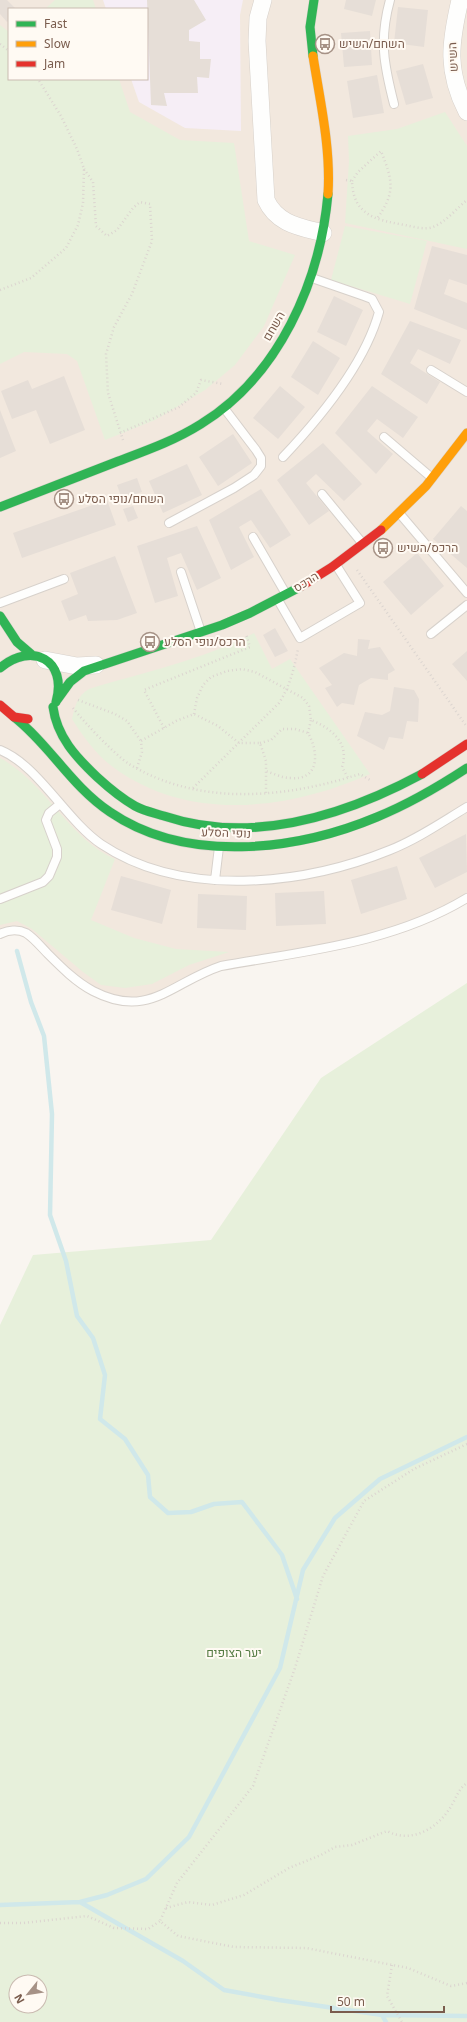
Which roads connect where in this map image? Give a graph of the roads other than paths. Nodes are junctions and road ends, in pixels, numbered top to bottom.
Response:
1 (263, 0) edge
2 (314, 0) edge
3 (390, 0) edge
4 (460, 0) edge
5 (394, 104) dead end
6 (467, 112) edge
7 (323, 233) junction
8 (312, 278) junction
9 (431, 370) dead end
10 (467, 392) edge
11 (223, 407) junction
12 (467, 434) edge
13 (384, 437) dead end
14 (283, 456) dead end
15 (432, 478) junction
16 (322, 494) dead end
17 (0, 506) edge
18 (399, 512) junction
19 (169, 523) dead end
20 (253, 537) dead end
21 (363, 544) junction
22 (336, 564) junction
23 (181, 572) dead end
24 (64, 579) dead end
25 (467, 593) edge
26 (286, 594) junction
27 (277, 599) junction
28 (0, 603) edge
29 (467, 605) edge
30 (0, 616) edge
31 (201, 632) junction
32 (431, 634) dead end
33 (38, 657) junction
34 (102, 664) junction
35 (0, 668) edge
36 (57, 700) junction
37 (6, 712) edge
38 (467, 744) edge
39 (0, 750) edge
40 (467, 768) edge
41 (60, 804) junction
42 (467, 807) edge
43 (219, 846) junction
44 (215, 880) junction
45 (467, 898) edge
46 (0, 899) edge
47 (0, 934) edge

1 - 7 street
2 - 7 street, השחם
3 - 5 lane
4 - 6 street, השיש
7 - 8 street, השחם
8 - 11 street, השחם
8 - 14 lane
9 - 10 lane
11 - 17 street, השחם
11 - 19 lane
12 - 15 street, הרכס
13 - 15 lane
15 - 18 street, הרכס
16 - 21 lane
18 - 21 street, הרכס
18 - 25 lane
20 - 26 lane
21 - 22 street, הרכס
22 - 26 street, הרכס
22 - 27 lane
23 - 31 lane
24 - 28 lane
26 - 27 street, הרכס
27 - 31 street, הרכס
29 - 32 lane
30 - 33 street
31 - 34 street, הרכס
33 - 34 street, הרכס
33 - 35 street
33 - 36 street, נופי הסלע
34 - 36 street, הרכס
36 - 37 street, הרכס
36 - 38 street, נופי הסלע
37 - 43 street, נופי הסלע
39 - 41 lane
40 - 43 street, נופי הסלע
41 - 44 lane
41 - 46 lane
42 - 44 lane
43 - 44 lane
45 - 47 lane

